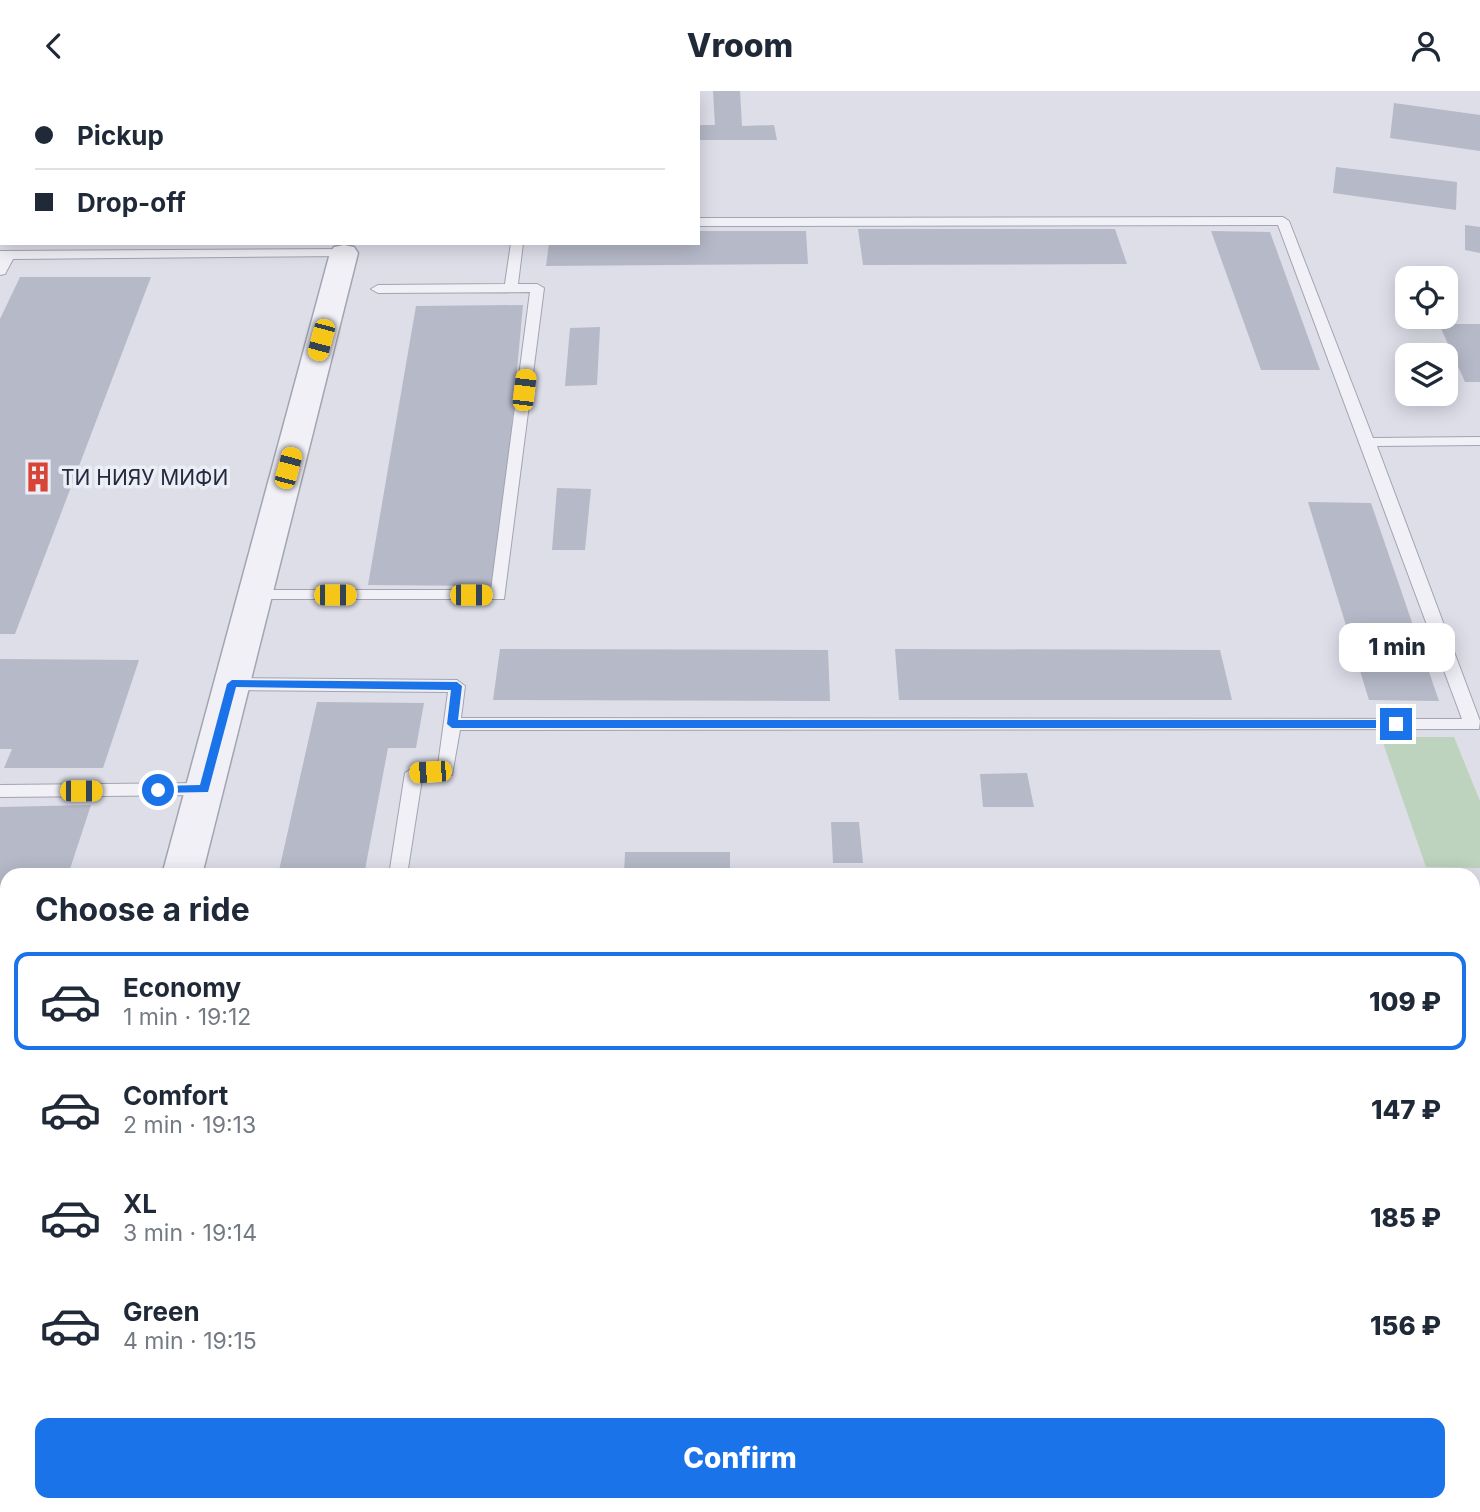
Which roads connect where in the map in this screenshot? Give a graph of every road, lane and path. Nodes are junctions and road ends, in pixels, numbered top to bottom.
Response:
1 (700, 222) edge
2 (517, 245) edge
3 (345, 248) edge
4 (163, 249) edge
5 (4, 255) edge
6 (0, 271) edge
7 (510, 288) junction
8 (378, 289) dead end
9 (1480, 441) edge
10 (1368, 442) junction
11 (255, 595) junction
12 (232, 684) junction
13 (452, 724) junction
14 (204, 789) junction
15 (0, 791) edge
16 (184, 868) edge
17 (399, 868) edge

1 - 10 lane
2 - 7 lane
3 - 4 lane
3 - 11 street
4 - 5 lane
5 - 6 lane
7 - 8 lane
7 - 11 lane
9 - 10 lane
10 - 13 lane
11 - 12 street
12 - 13 lane
12 - 14 street
13 - 17 lane
14 - 15 lane
14 - 16 street

